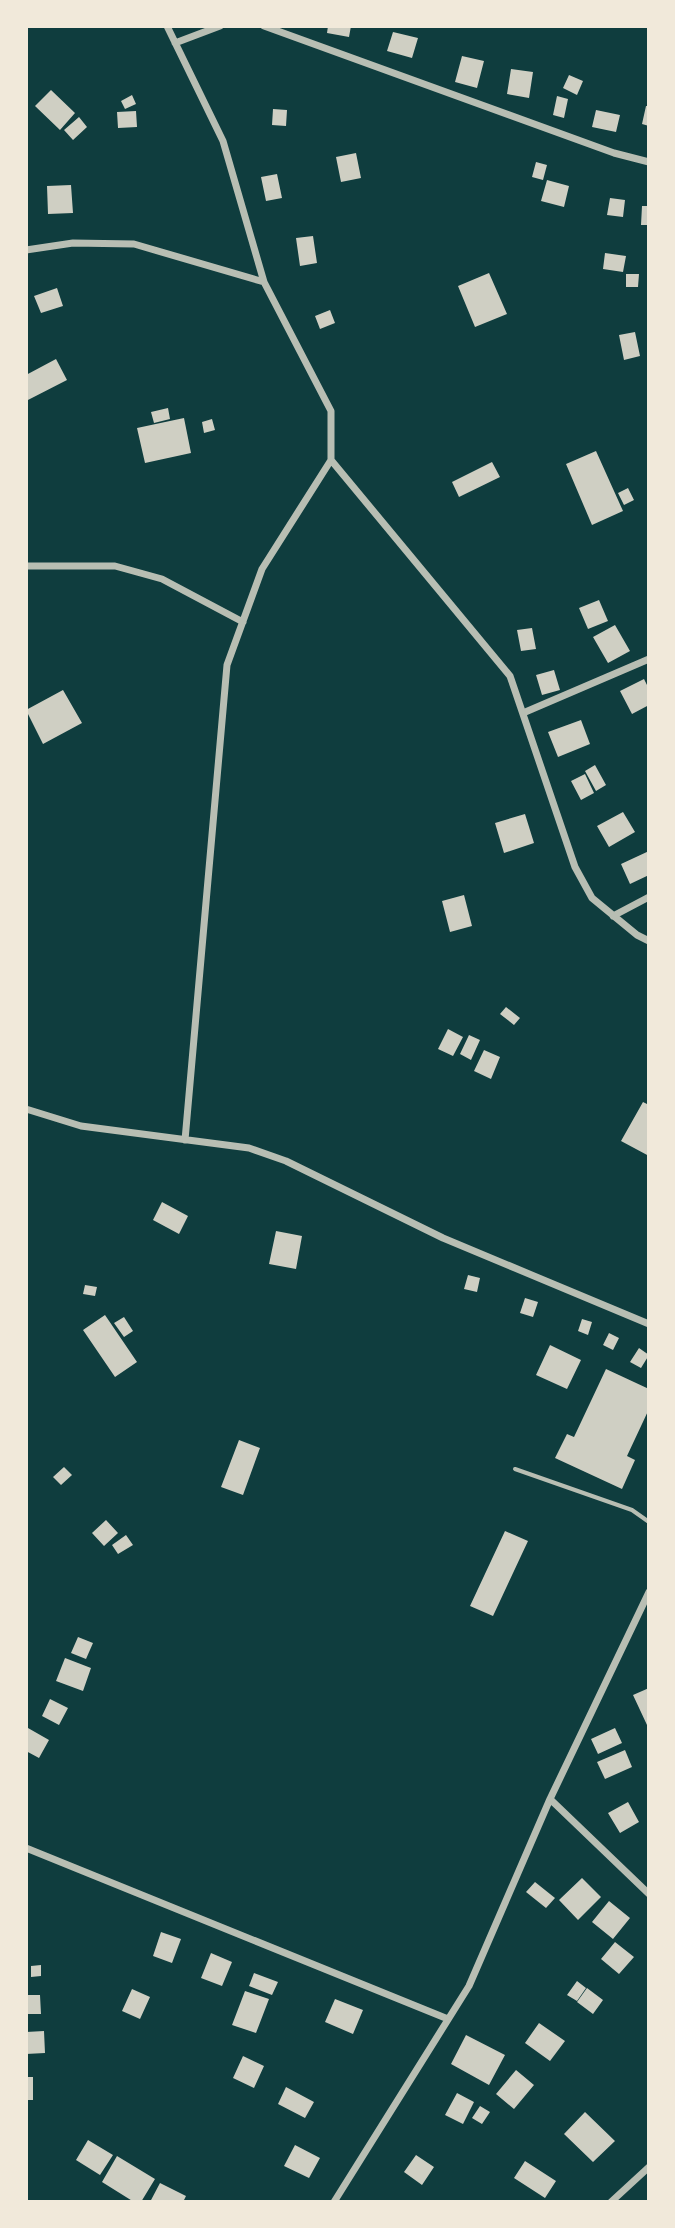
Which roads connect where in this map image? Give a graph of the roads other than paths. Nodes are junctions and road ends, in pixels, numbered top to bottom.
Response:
1 (167, 26) edge
2 (220, 26) edge
3 (264, 26) edge
4 (175, 43) junction
5 (649, 162) edge
6 (26, 250) edge
7 (264, 282) junction
8 (331, 460) junction
9 (26, 566) edge
10 (243, 622) junction
11 (649, 659) edge
12 (523, 713) junction
13 (649, 897) edge
14 (613, 916) junction
15 (649, 941) edge
16 (26, 1109) edge
17 (185, 1140) junction
18 (649, 1324) edge
19 (515, 1469) dead end
20 (649, 1522) edge
21 (649, 1592) edge
22 (550, 1799) junction
23 (26, 1848) edge
24 (649, 1894) edge
25 (448, 2019) junction
26 (649, 2167) edge
27 (334, 2202) edge
28 (611, 2202) edge

1 - 4 street
2 - 4 street
3 - 5 street
4 - 7 street
6 - 7 street
7 - 8 street
8 - 10 street
8 - 12 street
9 - 10 street
10 - 17 street
11 - 12 street
12 - 14 street
13 - 14 street
14 - 15 street
16 - 17 street
17 - 18 street
19 - 20 lane
21 - 22 street
22 - 24 street
22 - 25 street
23 - 25 street
25 - 27 street
26 - 28 street

